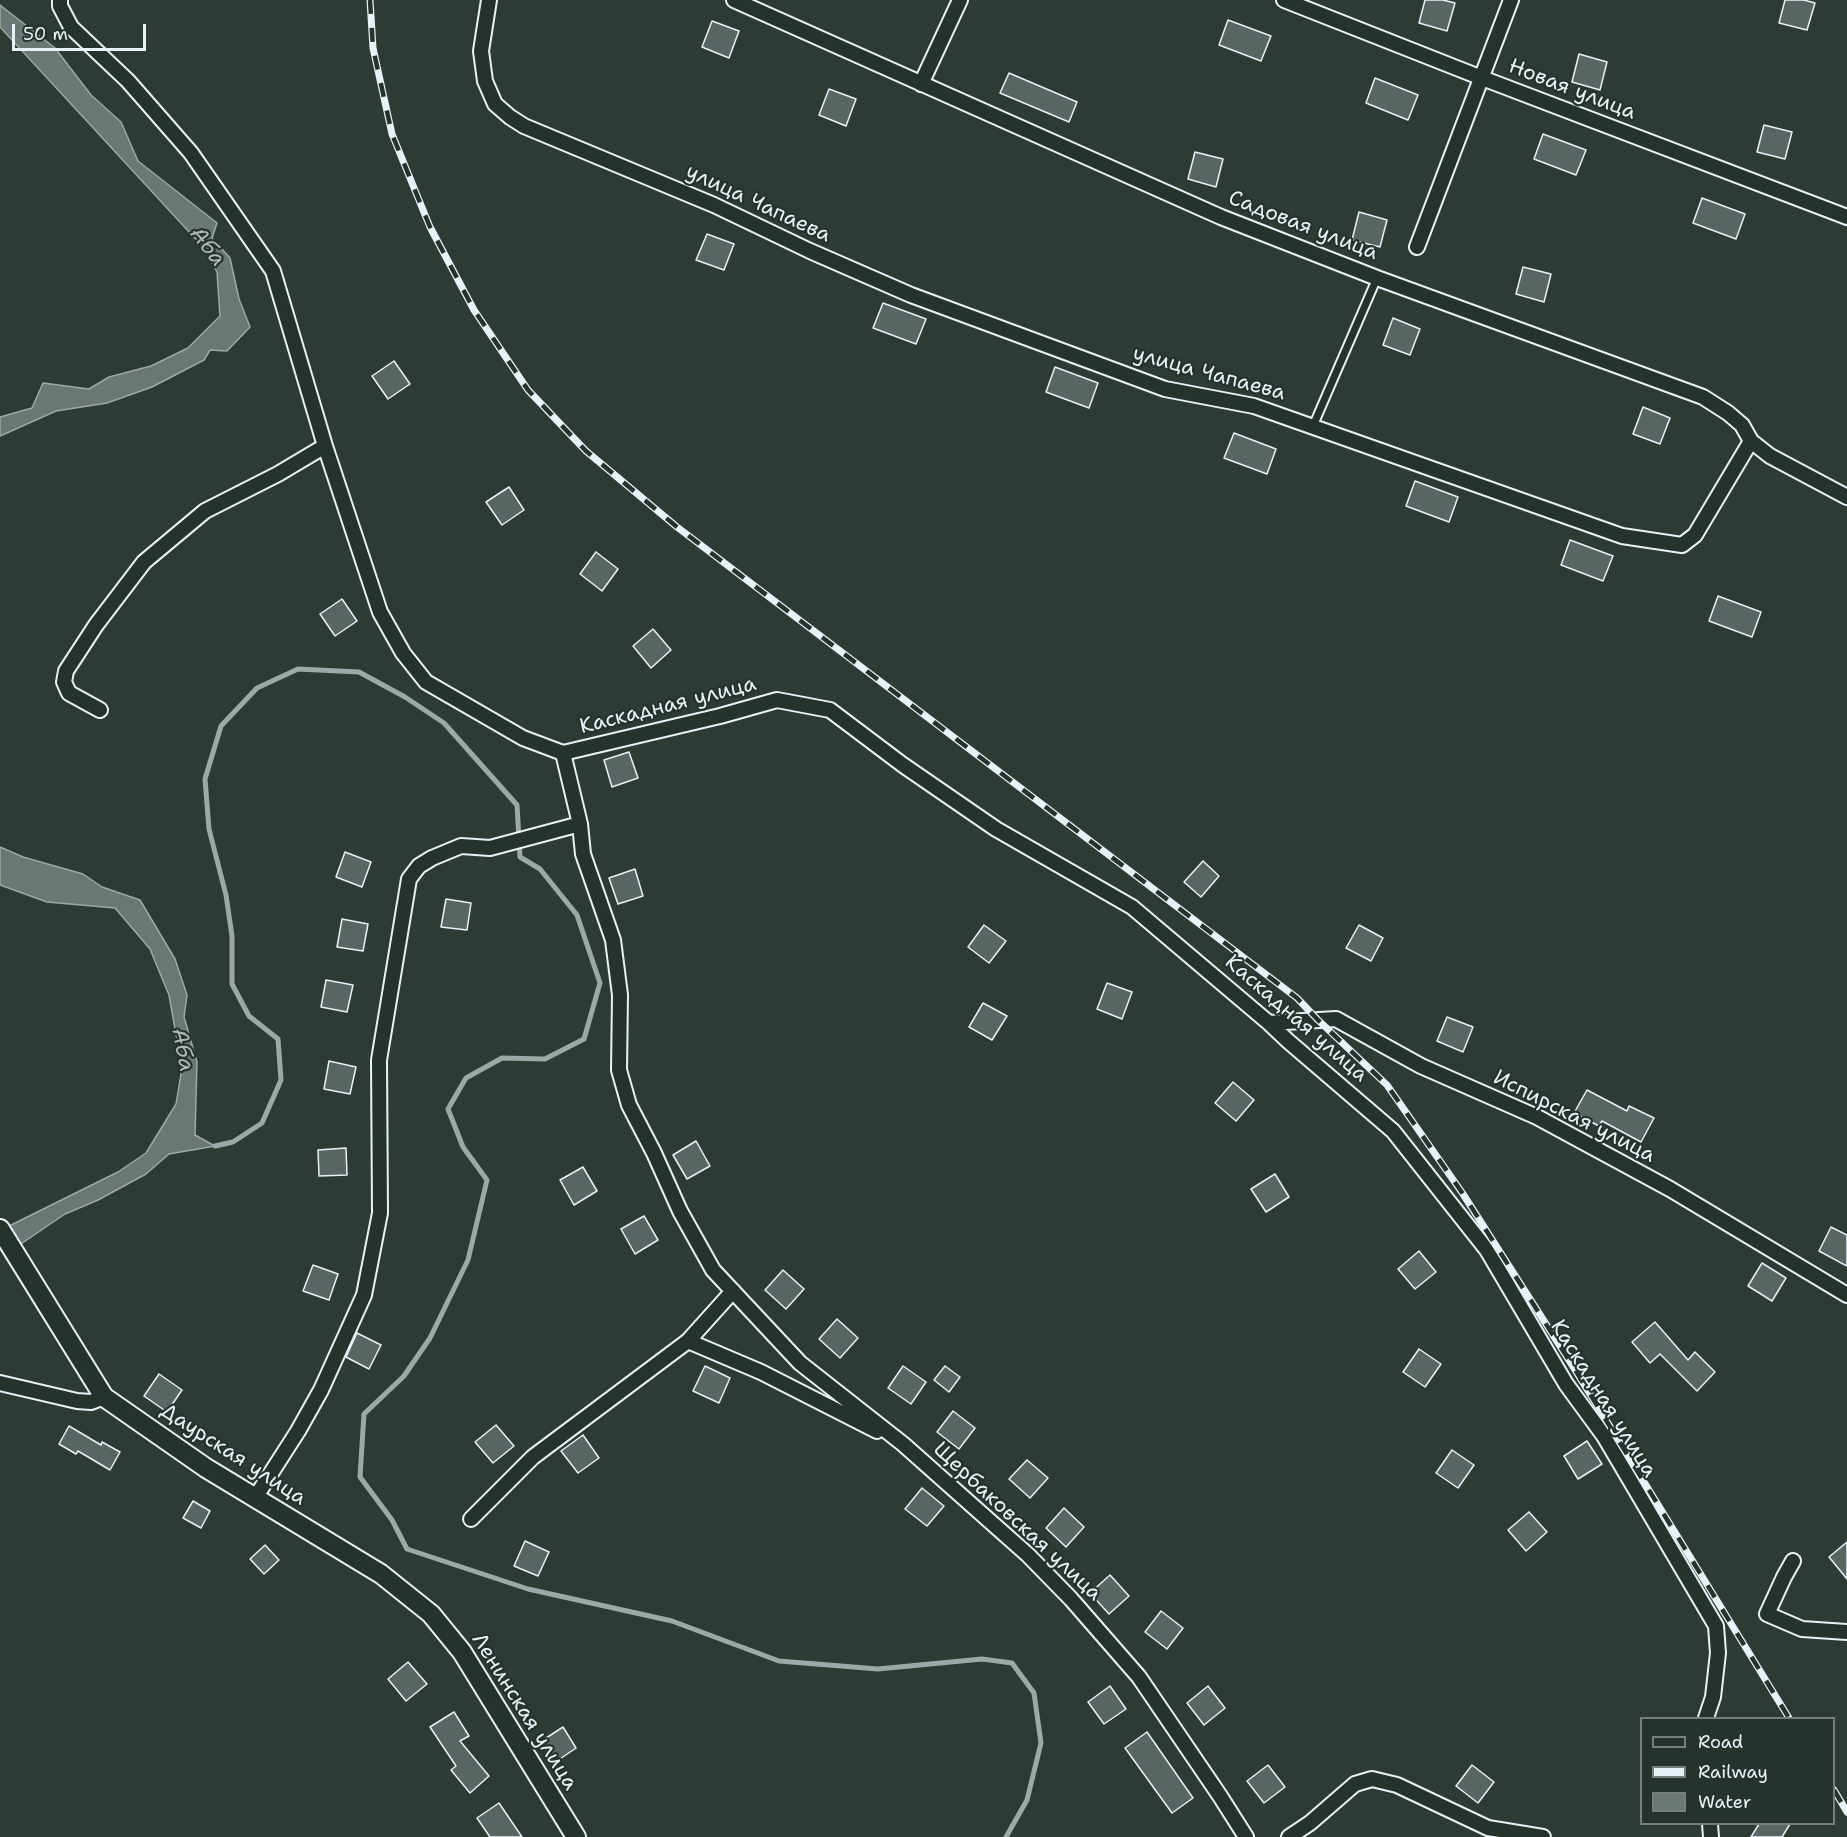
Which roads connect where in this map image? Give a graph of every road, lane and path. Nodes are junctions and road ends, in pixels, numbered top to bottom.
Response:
1 (489, 0) edge
2 (734, 0) edge
3 (960, 0) edge
4 (1284, 0) edge
5 (1511, 0) edge
6 (57, 2) edge
7 (1482, 78) junction
8 (921, 84) junction
9 (1847, 217) edge
10 (1417, 247) dead end
11 (1377, 278) junction
12 (1313, 426) junction
13 (1751, 441) junction
14 (325, 446) junction
15 (1847, 497) edge
16 (100, 710) dead end
17 (563, 753) junction
18 (580, 824) junction
19 (1269, 1023) junction
20 (0, 1229) edge
21 (733, 1291) junction
22 (1847, 1295) edge
23 (688, 1341) junction
24 (0, 1383) edge
25 (104, 1397) junction
26 (903, 1444) junction
27 (255, 1498) junction
28 (471, 1520) dead end
29 (1793, 1561) dead end
30 (431, 1614) joint
31 (1847, 1632) edge
32 (1707, 1717) edge
33 (576, 1837) edge
34 (1246, 1837) edge
35 (1289, 1837) edge
36 (1543, 1837) edge

1 - 12 street, улица Чапаева
2 - 8 street, Садовая улица
3 - 8 street
4 - 7 street, Новая улица
5 - 7 street
6 - 14 street
7 - 9 street, Новая улица
7 - 10 street
8 - 11 street, Садовая улица
11 - 12 lane
11 - 13 street, Садовая улица
12 - 13 street, улица Чапаева
13 - 15 street, Садовая улица
14 - 16 street
14 - 17 street
17 - 18 street, Щербаковская улица
17 - 19 street, Каскадная улица
18 - 21 street, Щербаковская улица
18 - 27 street
19 - 22 street, Испирская улица
19 - 32 street, Каскадная улица
20 - 25 street, Даурская улица
21 - 23 street
21 - 26 street, Щербаковская улица
23 - 26 street, Щербаковская улица
23 - 28 street
24 - 25 street
25 - 27 street, Даурская улица
26 - 34 street, Щербаковская улица
27 - 30 street, Даурская улица
29 - 31 street
30 - 33 street, Ленинская улица
35 - 36 street

